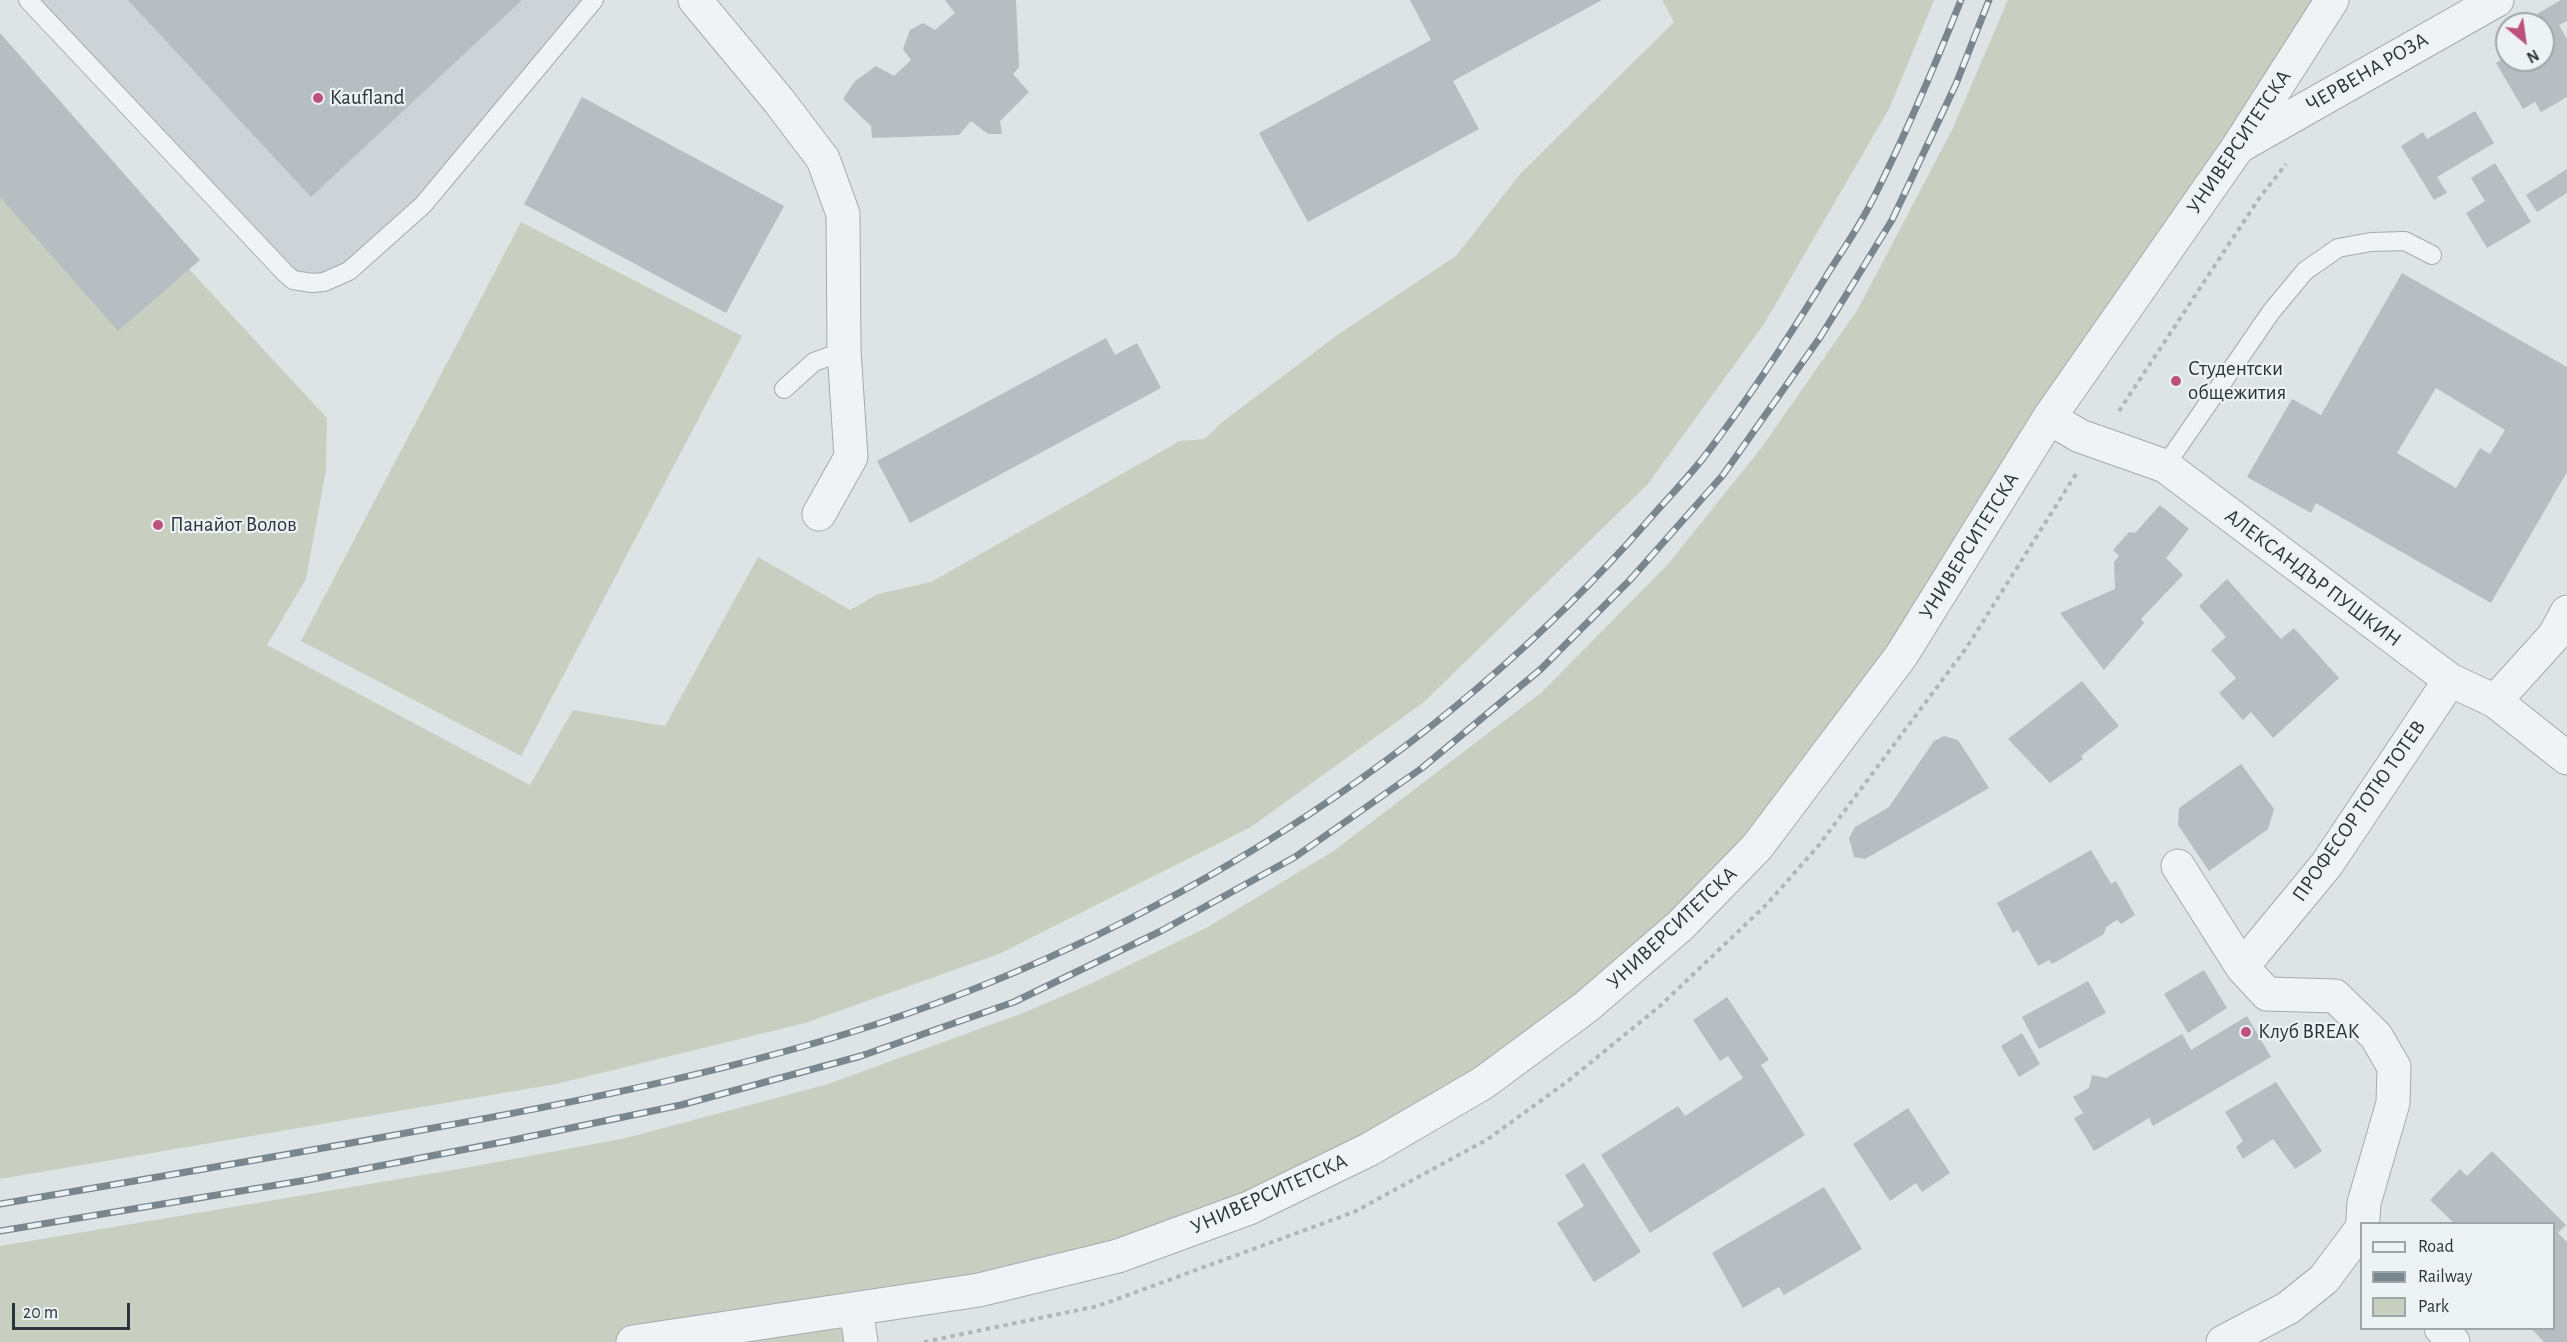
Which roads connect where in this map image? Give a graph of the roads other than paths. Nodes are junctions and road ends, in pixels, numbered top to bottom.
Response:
1 (28, 0) edge
2 (594, 0) edge
3 (695, 0) edge
4 (2332, 0) edge
5 (2496, 0) edge
6 (2238, 147) junction
7 (2432, 255) dead end
8 (844, 351) junction
9 (784, 389) dead end
10 (2049, 418) junction
11 (2165, 466) junction
12 (819, 514) dead end
13 (2567, 612) edge
14 (2450, 680) junction
15 (2495, 701) junction
16 (2567, 758) edge
17 (2178, 866) dead end
18 (2242, 967) junction
19 (2363, 1222) edge
20 (2360, 1233) edge
21 (856, 1309) junction
22 (2443, 1330) edge
23 (633, 1342) edge
24 (861, 1342) edge
25 (2223, 1342) edge
26 (2453, 1342) edge

1 - 2 lane
3 - 8 street
4 - 6 street, УНИВЕРСИТЕТСКА
5 - 6 street, ЧЕРВЕНА РОЗА
6 - 10 street, УНИВЕРСИТЕТСКА
7 - 11 lane
8 - 9 lane
8 - 12 street
10 - 11 street, АЛЕКСАНДЪР ПУШКИН
10 - 21 street, УНИВЕРСИТЕТСКА
11 - 14 street, АЛЕКСАНДЪР ПУШКИН
13 - 15 street
14 - 15 street, АЛЕКСАНДЪР ПУШКИН
14 - 18 street, ПРОФЕСОР ТОТЮ ТОТЕВ
15 - 16 street, АЛЕКСАНДЪР ПУШКИН
17 - 18 street
18 - 19 street
20 - 25 street
21 - 23 street, УНИВЕРСИТЕТСКА
21 - 24 street
22 - 26 street

